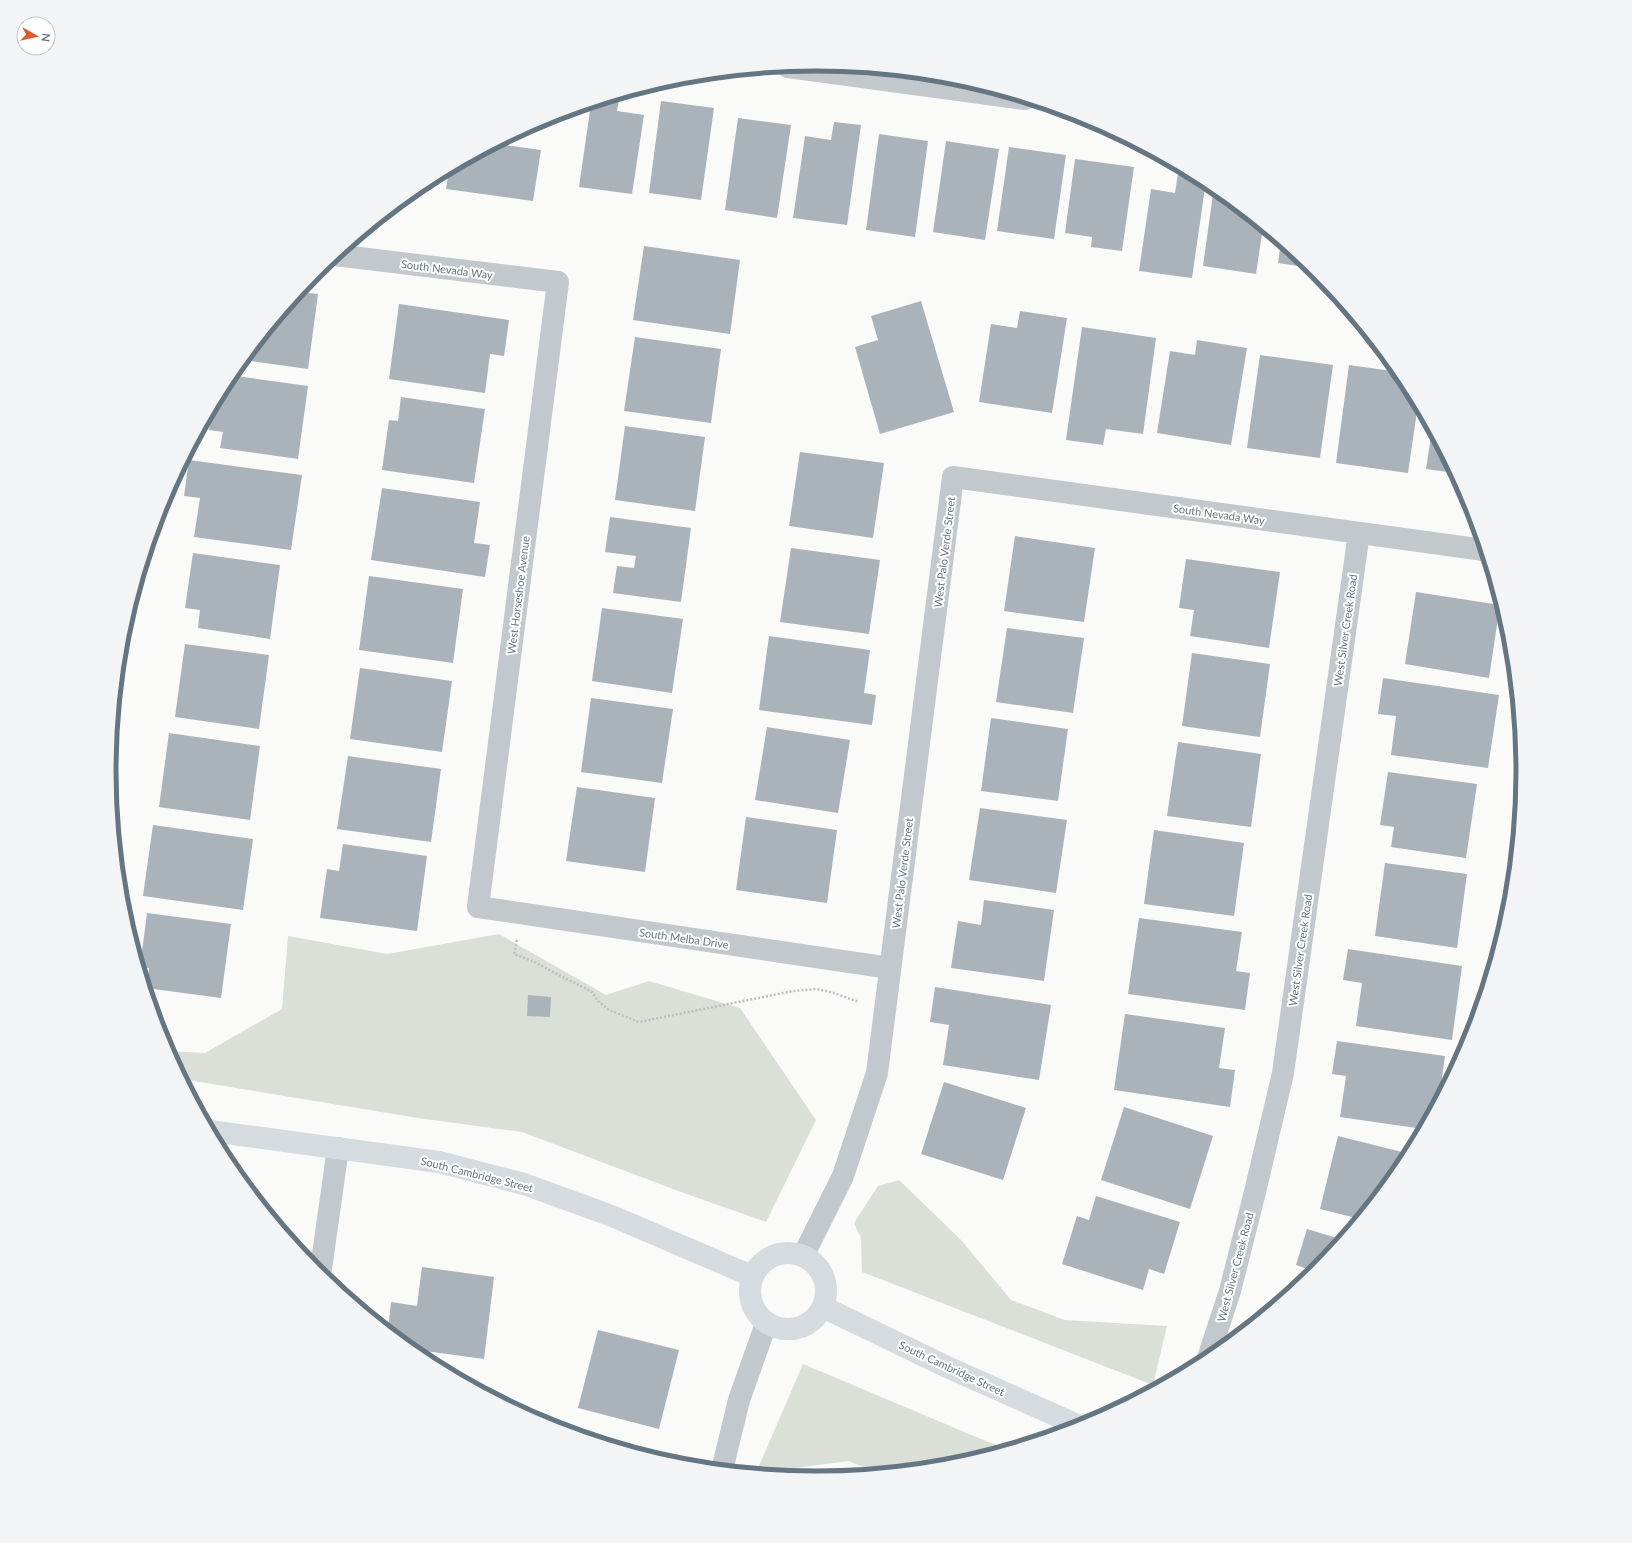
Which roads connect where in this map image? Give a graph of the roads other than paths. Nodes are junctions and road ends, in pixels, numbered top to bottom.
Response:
1 (821, 71) edge
2 (983, 91) edge
3 (342, 256) edge
4 (558, 282) joint
5 (953, 477) joint
6 (1358, 533) junction
7 (1480, 549) edge
8 (478, 907) joint
9 (890, 968) junction
10 (215, 1132) edge
11 (338, 1148) junction
12 (803, 1256) junction
13 (321, 1267) edge
14 (752, 1276) junction
15 (822, 1307) junction
16 (766, 1324) junction
17 (1211, 1350) edge
18 (1074, 1423) edge
19 (723, 1466) edge

1 - 2 street
3 - 4 street, South Nevada Way
4 - 8 street, West Horseshoe Avenue
5 - 6 street, South Nevada Way
5 - 9 street, West Palo Verde Street
6 - 7 street, South Nevada Way
6 - 17 street, West Silver Creek Road
8 - 9 street, South Melba Drive
9 - 12 street, West Palo Verde Street
10 - 11 street, South Cambridge Street
11 - 13 street
11 - 14 street, South Cambridge Street
12 - 14 street
12 - 15 street
14 - 16 street
15 - 16 street
15 - 18 street, South Cambridge Street
16 - 19 street

